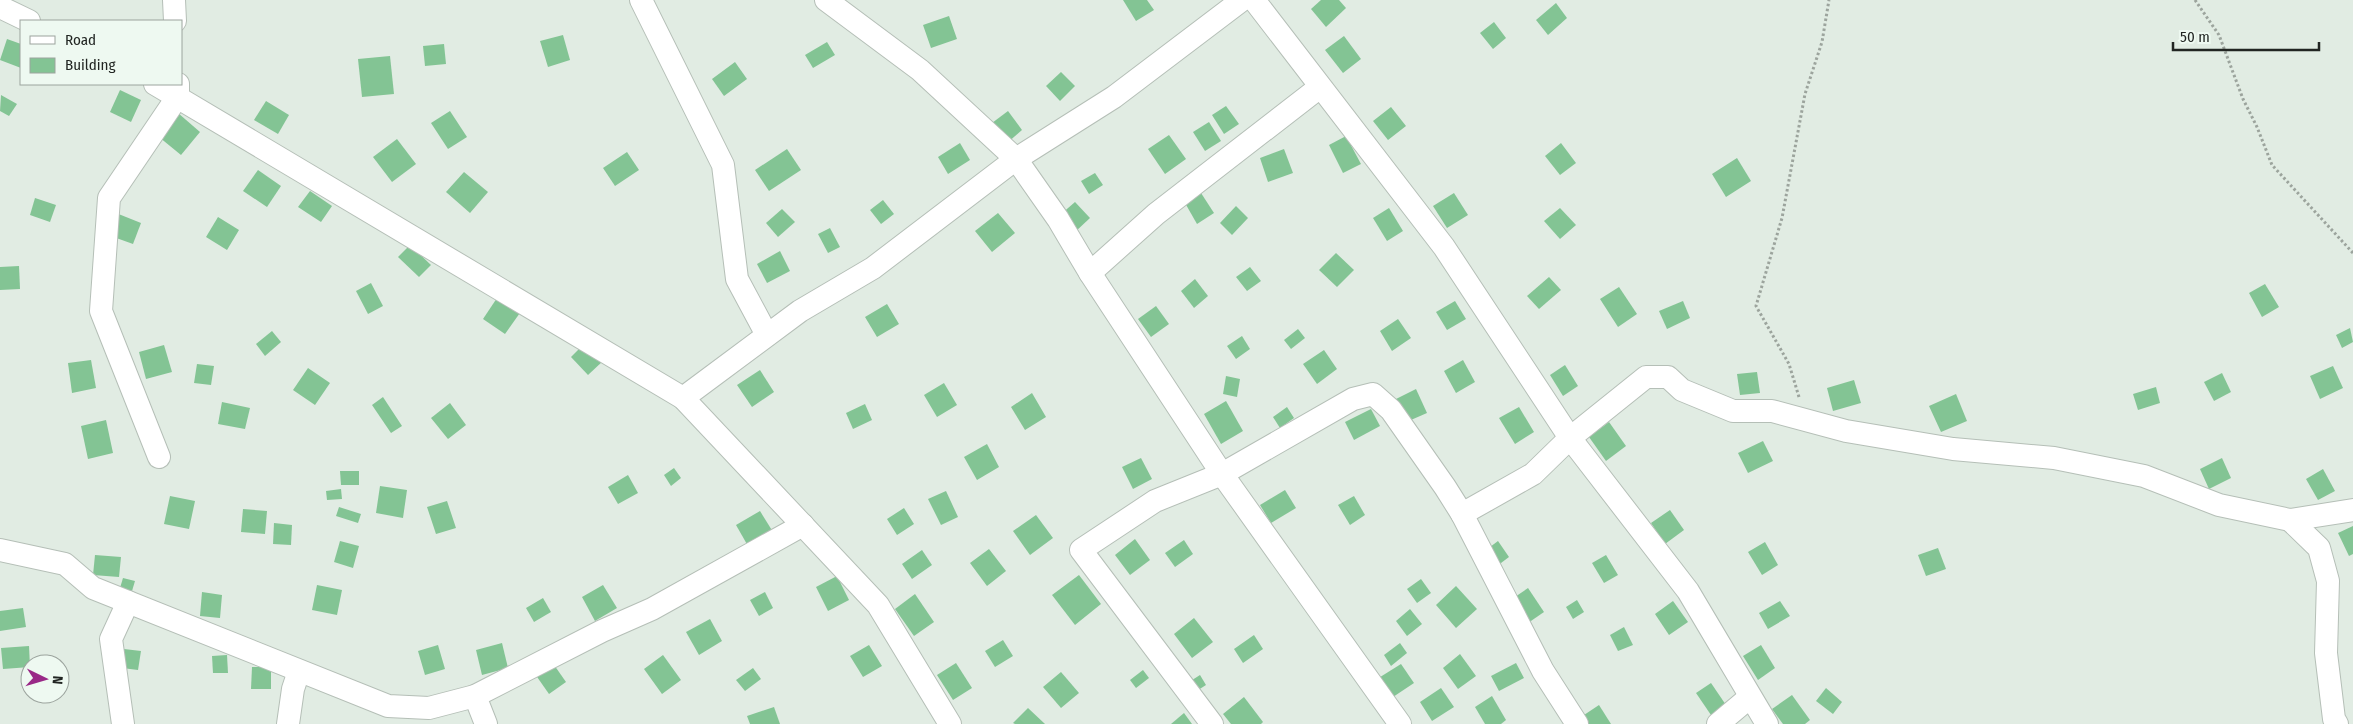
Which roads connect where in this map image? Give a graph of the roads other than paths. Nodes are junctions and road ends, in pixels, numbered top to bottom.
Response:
1 (174, 0) edge
2 (641, 0) edge
3 (826, 0) edge
4 (1242, 0) edge
5 (1254, 0) edge
6 (0, 7) edge
7 (27, 20) edge
8 (175, 20) edge
9 (159, 85) edge
10 (1320, 87) junction
11 (178, 90) edge
12 (1016, 160) junction
13 (1090, 273) junction
14 (767, 335) junction
15 (683, 398) junction
16 (1570, 438) junction
17 (159, 458) dead end
18 (1222, 474) junction
19 (2353, 510) edge
20 (1462, 514) junction
21 (2290, 520) junction
22 (802, 525) junction
23 (0, 550) edge
24 (128, 602) junction
25 (299, 671) junction
26 (475, 696) junction
27 (1750, 697) junction
28 (122, 724) edge
29 (288, 724) edge
30 (486, 724) edge
31 (950, 724) edge
32 (1212, 724) edge
33 (1400, 724) edge
34 (1577, 724) edge
35 (1718, 724) edge
36 (1767, 724) edge
37 (2337, 724) edge

1 - 8 street
2 - 14 street
3 - 12 street
4 - 12 street
5 - 10 street
6 - 7 street
9 - 11 street
10 - 13 street
10 - 16 street
11 - 15 street
11 - 17 street
12 - 13 street
12 - 14 street
13 - 18 street
14 - 15 street
15 - 22 street
16 - 20 street
16 - 21 street
16 - 27 street
18 - 20 street
18 - 32 street
18 - 33 street
19 - 21 street
20 - 34 street
21 - 37 street
22 - 26 street
22 - 31 street
23 - 24 street
24 - 25 street
24 - 28 street
25 - 26 street
25 - 29 street
26 - 30 street
27 - 35 street
27 - 36 street

